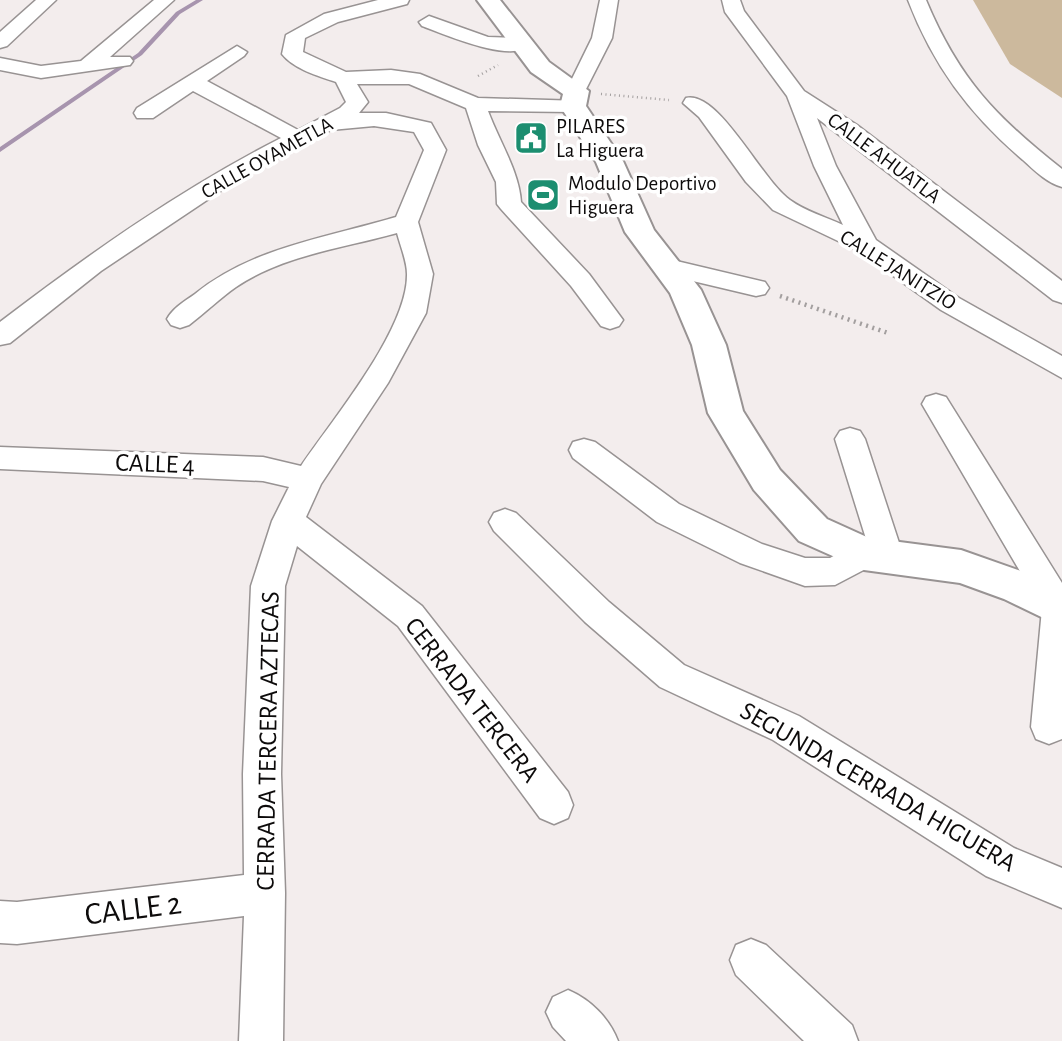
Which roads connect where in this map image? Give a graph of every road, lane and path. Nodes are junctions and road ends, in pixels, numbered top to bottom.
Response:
1 (47, 0) edge
2 (165, 0) edge
3 (400, 0) edge
4 (488, 0) edge
5 (609, 0) edge
6 (731, 0) edge
7 (917, 0) edge
8 (429, 22) dead end
9 (0, 42) edge
10 (521, 44) junction
11 (237, 52) dead end
12 (123, 61) dead end
13 (0, 64) edge
14 (88, 65) junction
15 (344, 78) junction
16 (192, 82) junction
17 (797, 95) junction
18 (575, 98) junction
19 (694, 103) joint
20 (475, 104) junction
21 (145, 113) dead end
22 (312, 132) junction
23 (1062, 180) edge
24 (406, 222) junction
25 (866, 245) junction
26 (668, 267) junction
27 (756, 288) joint
28 (1062, 294) edge
29 (180, 319) dead end
30 (610, 320) dead end
31 (888, 333) dead end
32 (0, 336) edge
33 (1062, 368) edge
34 (936, 404) dead end
35 (850, 439) dead end
36 (584, 450) dead end
37 (0, 458) edge
38 (309, 478) junction
39 (288, 521) junction
40 (505, 522) dead end
41 (876, 556) junction
42 (1060, 608) edge
43 (1049, 727) dead end
44 (554, 805) dead end
45 (1062, 888) edge
46 (265, 893) junction
47 (0, 922) edge
48 (751, 960) dead end
49 (261, 1041) edge
50 (836, 1041) edge

1 - 9 street
2 - 14 street
3 - 15 street, CALLE OYAMETLA
4 - 10 street
5 - 18 street
6 - 17 street, CALLE AHUATLA
7 - 23 street
8 - 10 street
10 - 18 street
11 - 16 street
12 - 14 street
13 - 14 street
15 - 20 street
15 - 22 street, CALLE OYAMETLA
16 - 21 street
16 - 22 street
17 - 25 street
17 - 28 street, CALLE AHUATLA
18 - 19 path
18 - 20 street
18 - 26 street
19 - 25 street, CALLE JANITZIO
20 - 30 street
22 - 24 street
22 - 32 street, CALLE OYAMETLA
24 - 29 street
24 - 38 street, CERRADA TERCERA AZTECAS
25 - 33 street, CALLE JANITZIO
26 - 27 street
26 - 41 street
27 - 31 path
34 - 42 street
35 - 41 street
36 - 41 street
37 - 38 street, CALLE 4
38 - 39 street, CERRADA TERCERA AZTECAS
39 - 44 street, CERRADA TERCERA
39 - 46 street, CERRADA TERCERA AZTECAS
40 - 45 street, SEGUNDA CERRADA HIGUERA
41 - 42 street
42 - 43 street
46 - 47 street, CALLE 2
46 - 49 street, CERRADA TERCERA AZTECAS
48 - 50 street

